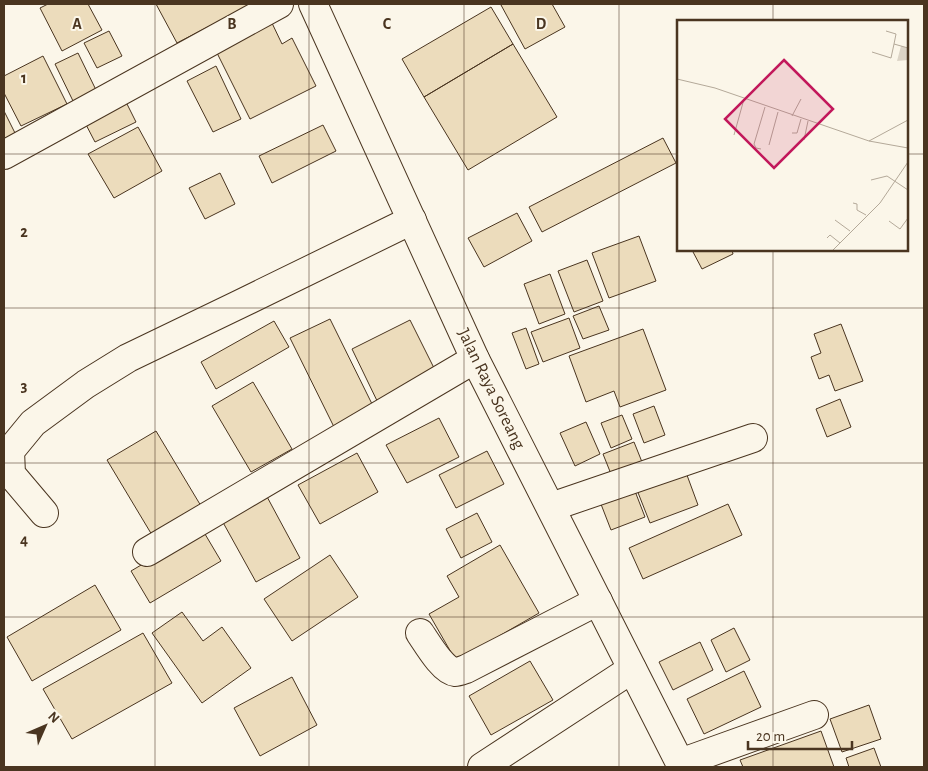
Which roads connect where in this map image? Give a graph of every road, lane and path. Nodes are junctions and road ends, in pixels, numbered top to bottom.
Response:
1 (279, 4) edge
2 (313, 4) edge
3 (4, 155) edge
4 (412, 220) junction
5 (476, 359) junction
6 (753, 438) dead end
7 (551, 508) junction
8 (44, 513) dead end
9 (147, 552) dead end
10 (598, 601) junction
11 (420, 633) dead end
12 (632, 668) junction
13 (814, 715) dead end
14 (681, 765) edge
15 (482, 767) edge

1 - 3 street
2 - 4 street, Jalan Raya Soreang
4 - 5 street, Jalan Raya Soreang
4 - 8 street
5 - 7 street, Jalan Raya Soreang
5 - 9 street
6 - 7 street
7 - 10 street, Jalan Raya Soreang
10 - 11 street
10 - 12 street, Jalan Raya Soreang
12 - 14 street, Jalan Raya Soreang
12 - 15 street
13 - 14 street

